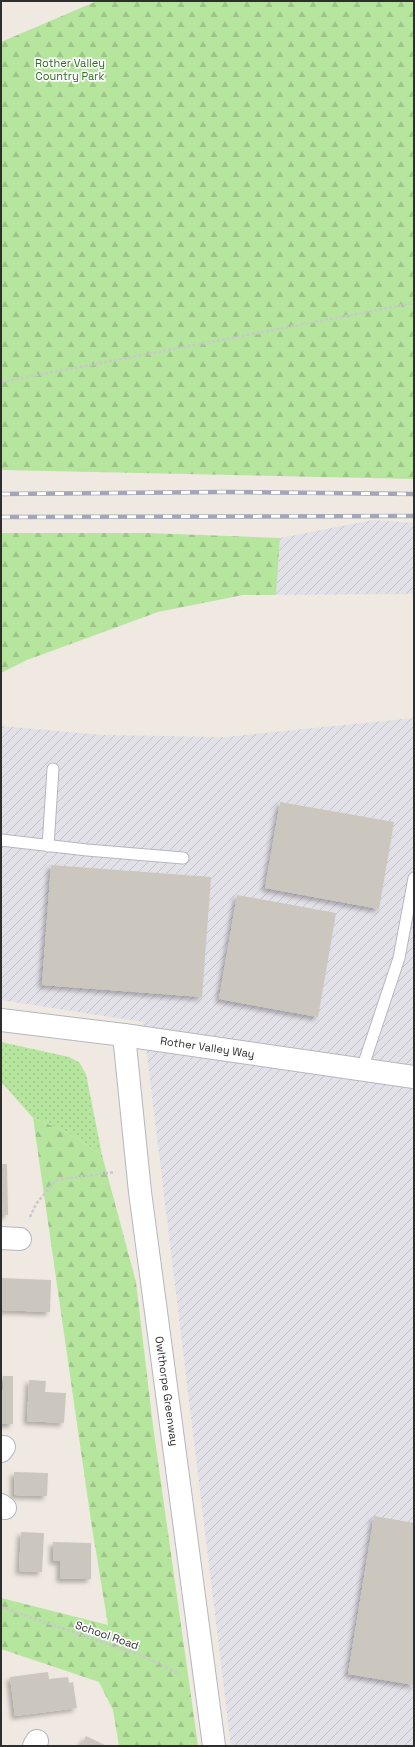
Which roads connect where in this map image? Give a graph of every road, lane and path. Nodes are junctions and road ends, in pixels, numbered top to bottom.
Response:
1 (414, 303) edge
2 (1, 382) edge
3 (53, 769) dead end
4 (1, 840) edge
5 (48, 846) junction
6 (184, 858) dead end
7 (414, 878) edge
8 (1, 1020) edge
9 (124, 1035) junction
10 (362, 1069) junction
11 (414, 1077) edge
12 (138, 1169) junction
13 (10, 1239) edge
14 (1, 1607) edge
15 (205, 1684) junction
16 (214, 1746) edge

1 - 2 path
3 - 5 lane
4 - 5 lane
5 - 6 lane
7 - 10 lane
8 - 9 street, Rother Valley Way
9 - 10 street, Rother Valley Way
9 - 12 street, Owlthorpe Greenway
10 - 11 street, Rother Valley Way
12 - 13 path
12 - 15 street, Owlthorpe Greenway
14 - 15 path, School Road
15 - 16 street, Owlthorpe Greenway

